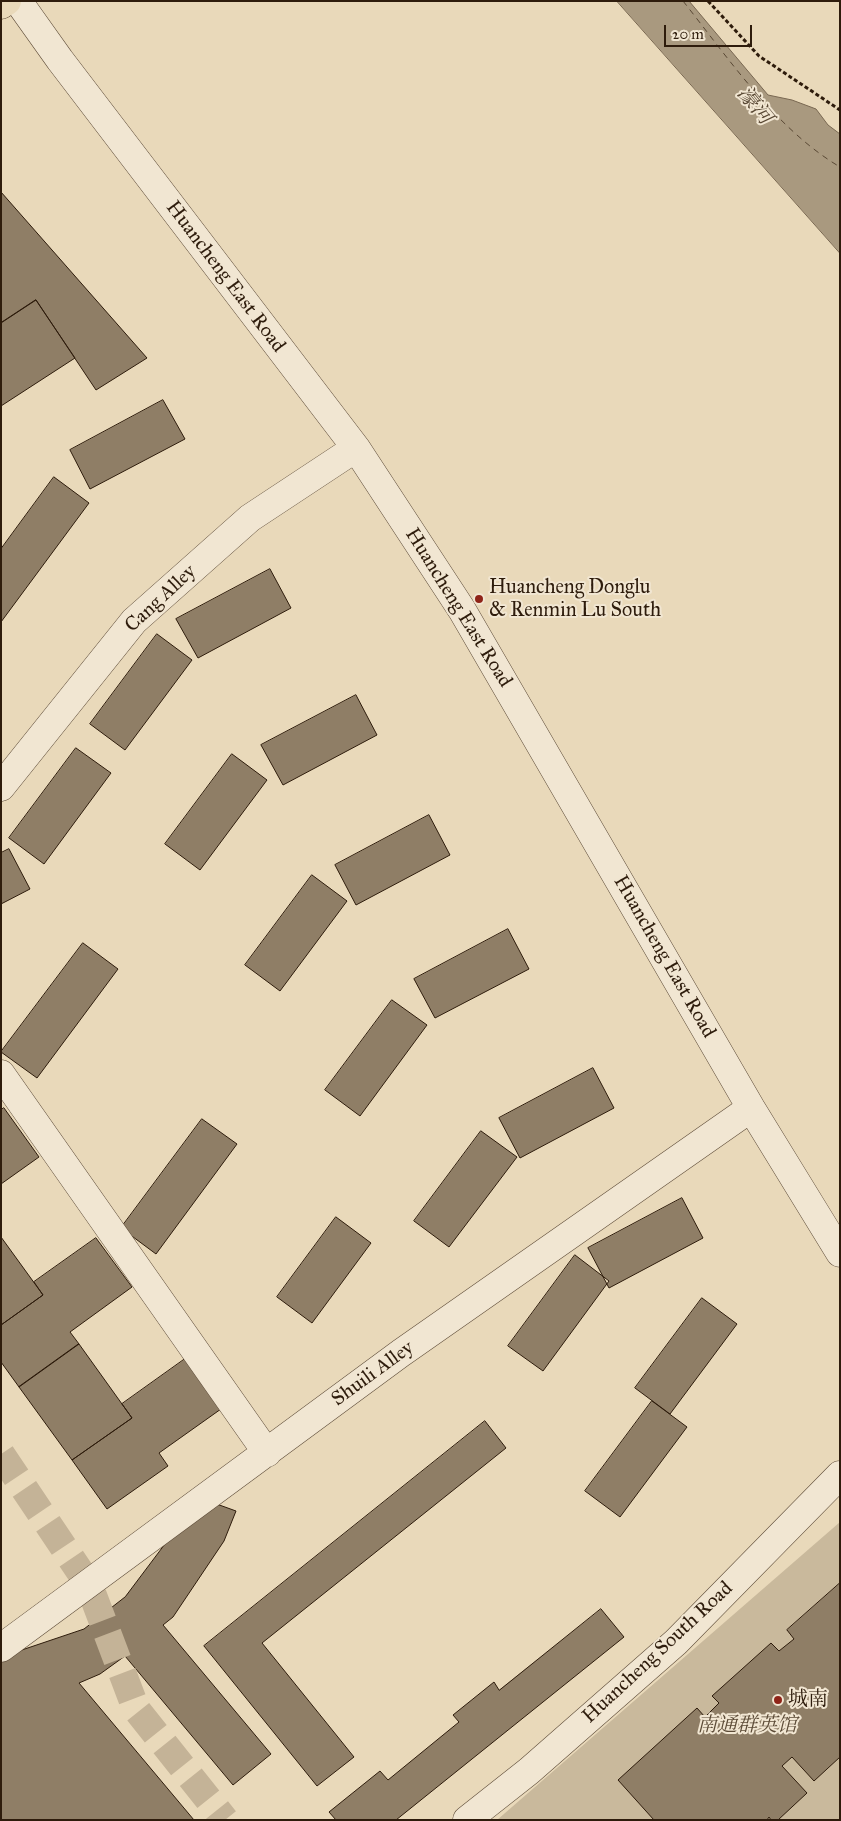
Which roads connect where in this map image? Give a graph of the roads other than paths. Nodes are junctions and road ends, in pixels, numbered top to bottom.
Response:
1 (7, 1) edge
2 (18, 1) edge
3 (1, 5) edge
4 (356, 448) junction
5 (1, 787) edge
6 (1, 1074) edge
7 (751, 1108) junction
8 (840, 1253) edge
9 (267, 1453) junction
10 (840, 1475) edge
11 (1, 1648) edge
12 (467, 1820) edge

1 - 3 main road
2 - 4 street, Huancheng East Road
4 - 5 street, Cang Alley
4 - 7 street, Huancheng East Road
6 - 9 street
7 - 8 street, Huancheng East Road
7 - 9 street, Shuili Alley
9 - 11 street, Shuili Alley
10 - 12 street, Huancheng South Road

